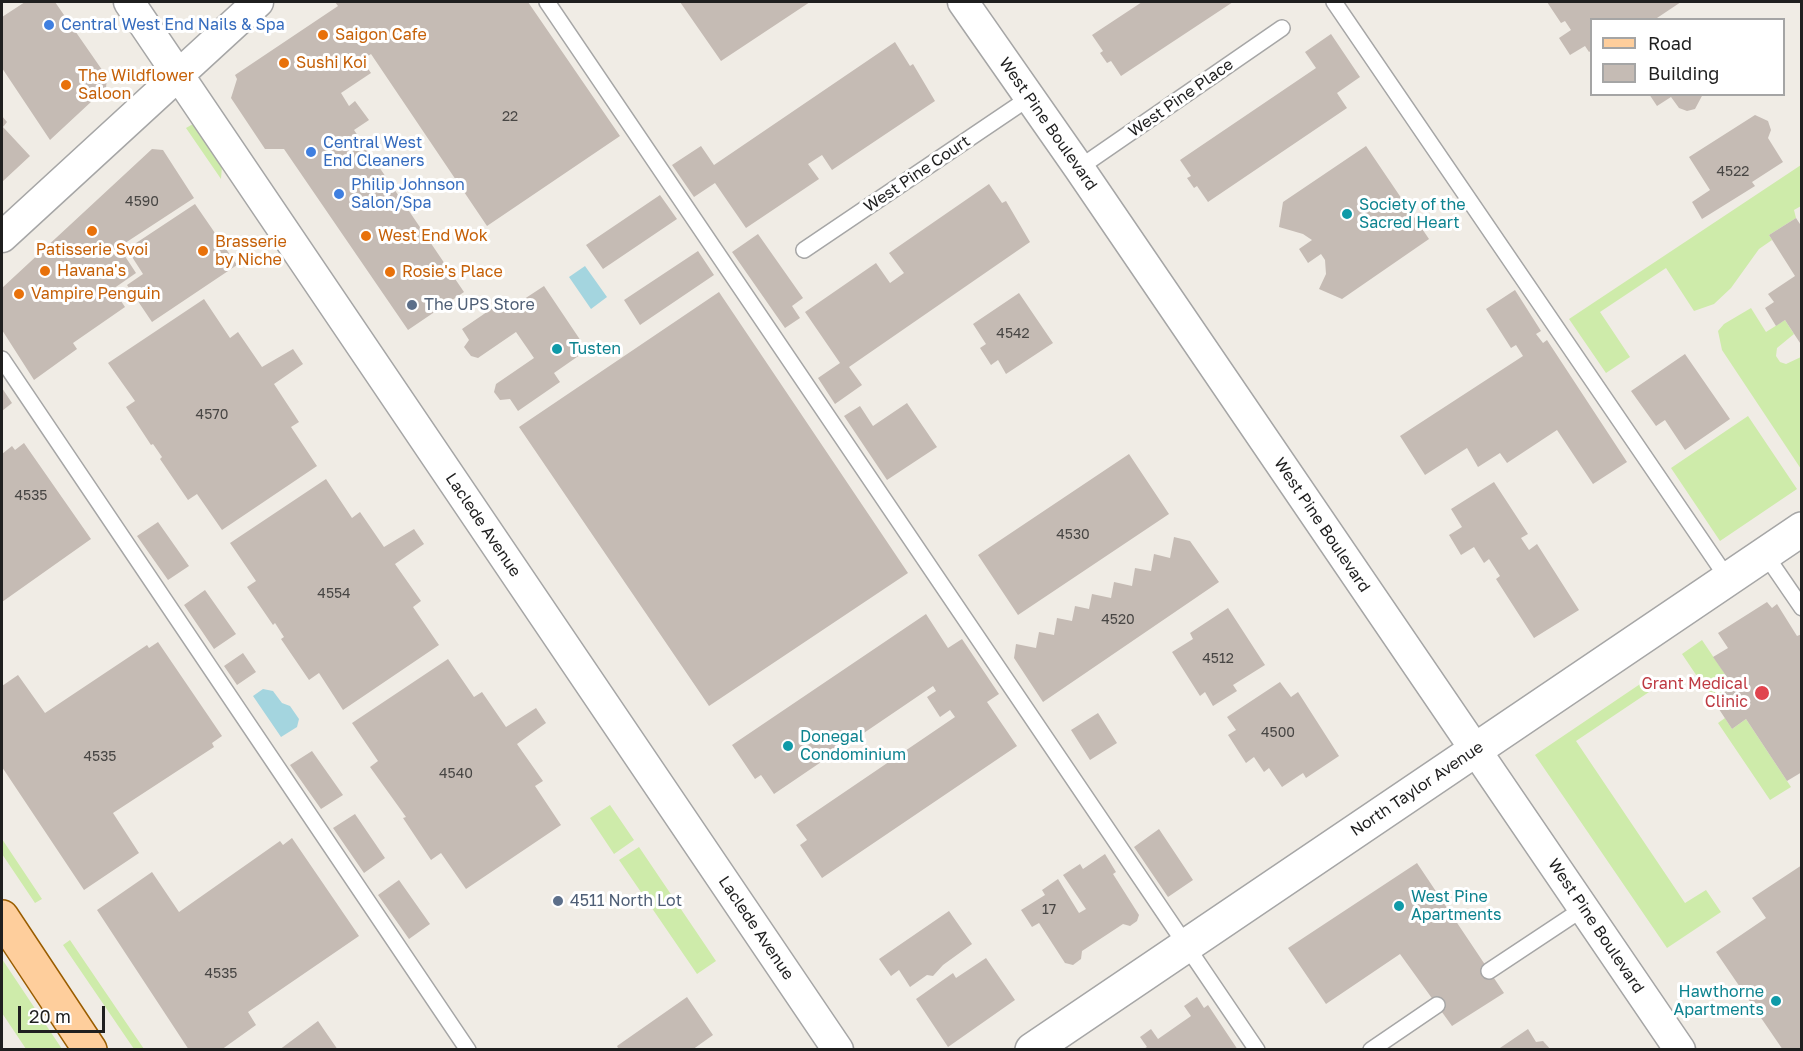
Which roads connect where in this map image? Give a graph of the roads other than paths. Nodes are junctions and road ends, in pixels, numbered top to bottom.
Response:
1 (129, 2) edge
2 (258, 2) edge
3 (547, 2) edge
4 (963, 2) edge
5 (1334, 2) edge
6 (1282, 28) dead end
7 (178, 74) junction
8 (1029, 98) junction
9 (1079, 168) junction
10 (2, 237) edge
11 (804, 250) dead end
12 (2, 359) edge
13 (1802, 529) edge
14 (1765, 554) junction
15 (1728, 579) junction
16 (1802, 608) edge
17 (1476, 749) junction
18 (1584, 908) junction
19 (2, 917) edge
20 (1186, 945) junction
21 (1490, 971) dead end
22 (1437, 1005) dead end
23 (90, 1050) edge
24 (468, 1050) edge
25 (838, 1050) edge
26 (1032, 1050) edge
27 (1257, 1050) edge
28 (1371, 1050) edge
29 (1680, 1050) edge

1 - 7 street, Laclede Avenue
2 - 7 street
3 - 20 lane
4 - 8 street, West Pine Boulevard
5 - 15 lane
6 - 9 lane, West Pine Place
7 - 10 street
7 - 25 street, Laclede Avenue
8 - 9 street, West Pine Boulevard
8 - 11 lane, West Pine Court
9 - 17 street, West Pine Boulevard
12 - 24 lane
13 - 14 street, North Taylor Avenue
14 - 15 street, North Taylor Avenue
14 - 16 lane
15 - 17 street, North Taylor Avenue
17 - 18 street, West Pine Boulevard
17 - 20 street, North Taylor Avenue
18 - 21 lane
18 - 29 street, West Pine Boulevard
19 - 23 main road
20 - 26 street, North Taylor Avenue
20 - 27 lane
22 - 28 lane

